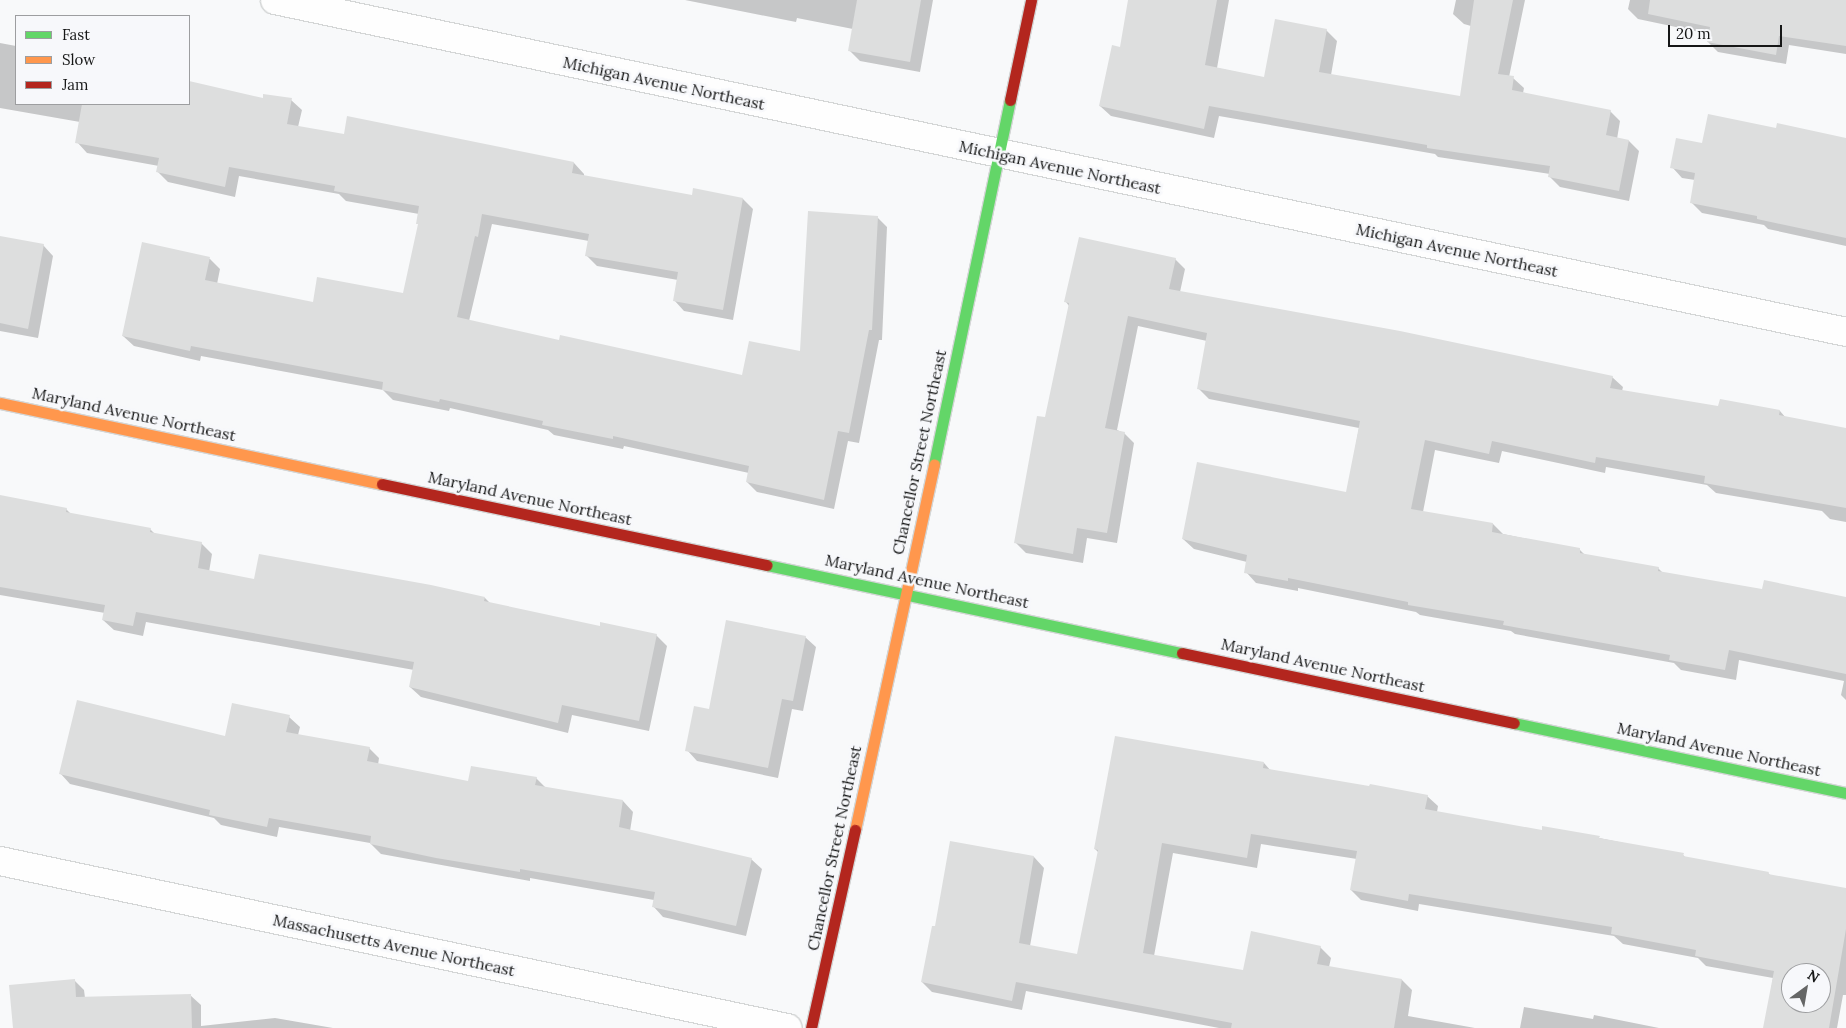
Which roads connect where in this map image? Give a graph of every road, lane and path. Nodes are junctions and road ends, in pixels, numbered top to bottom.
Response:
1 (275, 0) edge
2 (1031, 0) edge
3 (997, 154) junction
4 (1846, 332) edge
5 (0, 403) edge
6 (907, 593) junction
7 (1846, 793) edge
8 (0, 861) edge
9 (787, 1028) edge
10 (811, 1028) edge

1 - 3 street, Michigan Avenue Northeast
2 - 3 street, Chancellor Street Northeast
3 - 4 street, Michigan Avenue Northeast
3 - 6 street, Chancellor Street Northeast
5 - 6 street, Maryland Avenue Northeast
6 - 7 street, Maryland Avenue Northeast
6 - 10 street, Chancellor Street Northeast
8 - 9 street, Massachusetts Avenue Northeast

